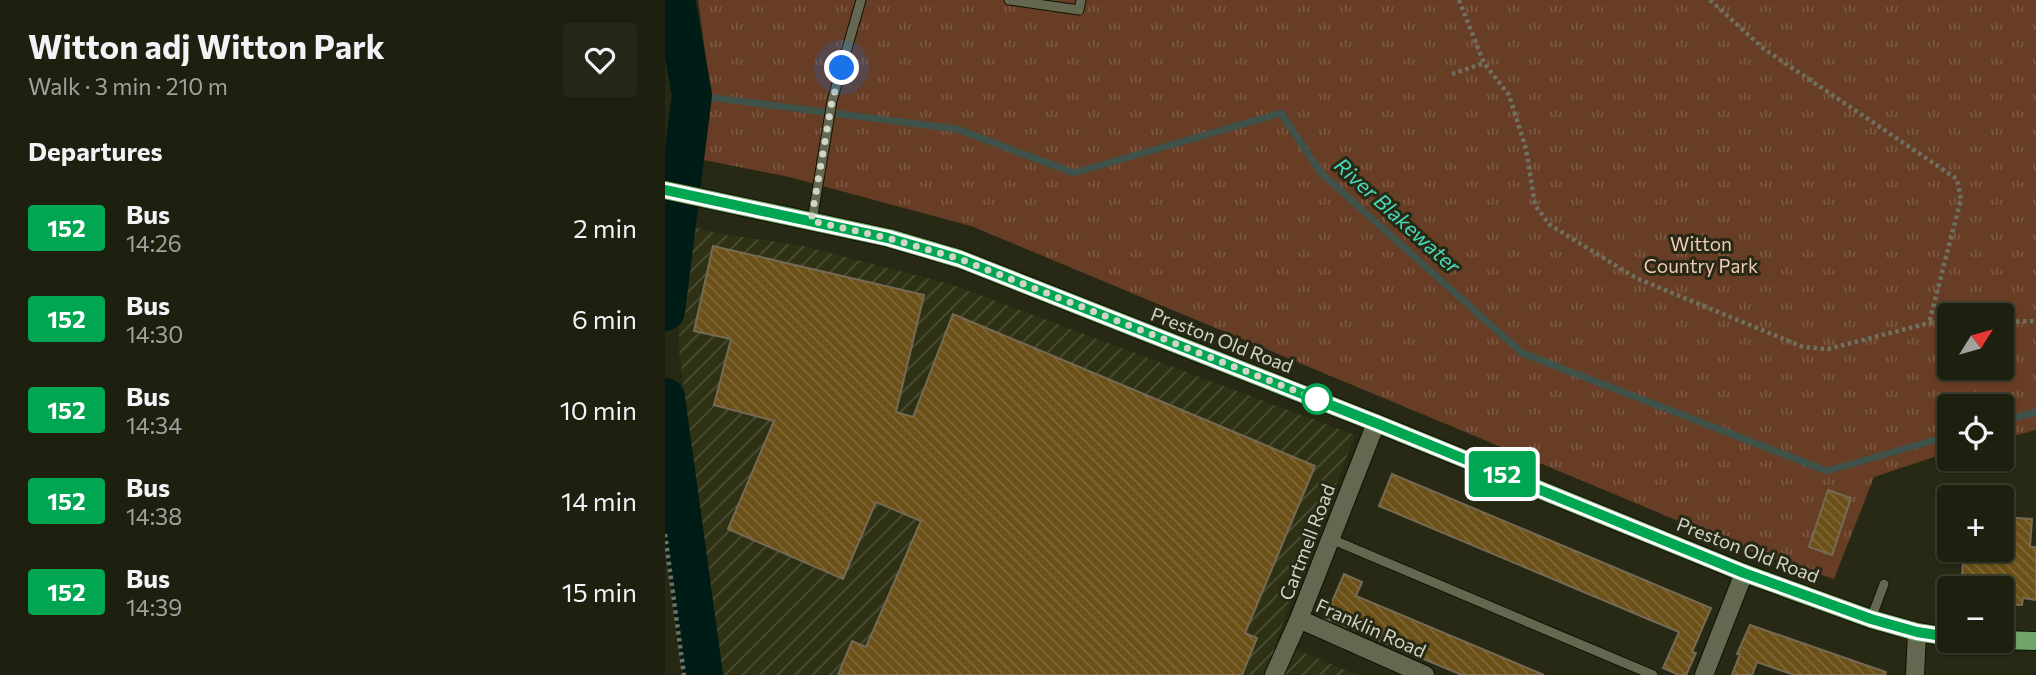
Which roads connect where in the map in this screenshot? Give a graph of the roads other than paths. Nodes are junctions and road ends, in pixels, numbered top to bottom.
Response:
1 (862, 0) edge
2 (1010, 0) edge
3 (1081, 0) edge
4 (665, 190) edge
5 (811, 221) junction
6 (1376, 423) junction
7 (1331, 539) junction
8 (1744, 573) junction
9 (1884, 584) dead end
10 (1299, 619) junction
11 (1871, 619) junction
12 (1917, 632) junction
13 (1937, 635) edge
14 (2014, 640) edge
15 (2036, 641) edge
16 (1274, 675) edge
17 (1425, 675) edge
18 (1653, 675) edge
19 (1704, 675) edge
20 (1915, 675) edge

1 - 5 lane
2 - 3 lane
4 - 5 main road, Preston Old Road
5 - 6 main road, Preston Old Road
6 - 7 street, Cartmell Road
6 - 8 main road, Preston Old Road
7 - 10 street, Cartmell Road
7 - 18 lane
8 - 11 main road, Preston Old Road
8 - 19 street
9 - 11 lane
10 - 16 street, Cartmell Road
10 - 17 street, Franklin Road
11 - 12 main road, Preston Old Road
12 - 13 main road, Preston Old Road
12 - 20 street
14 - 15 main road

